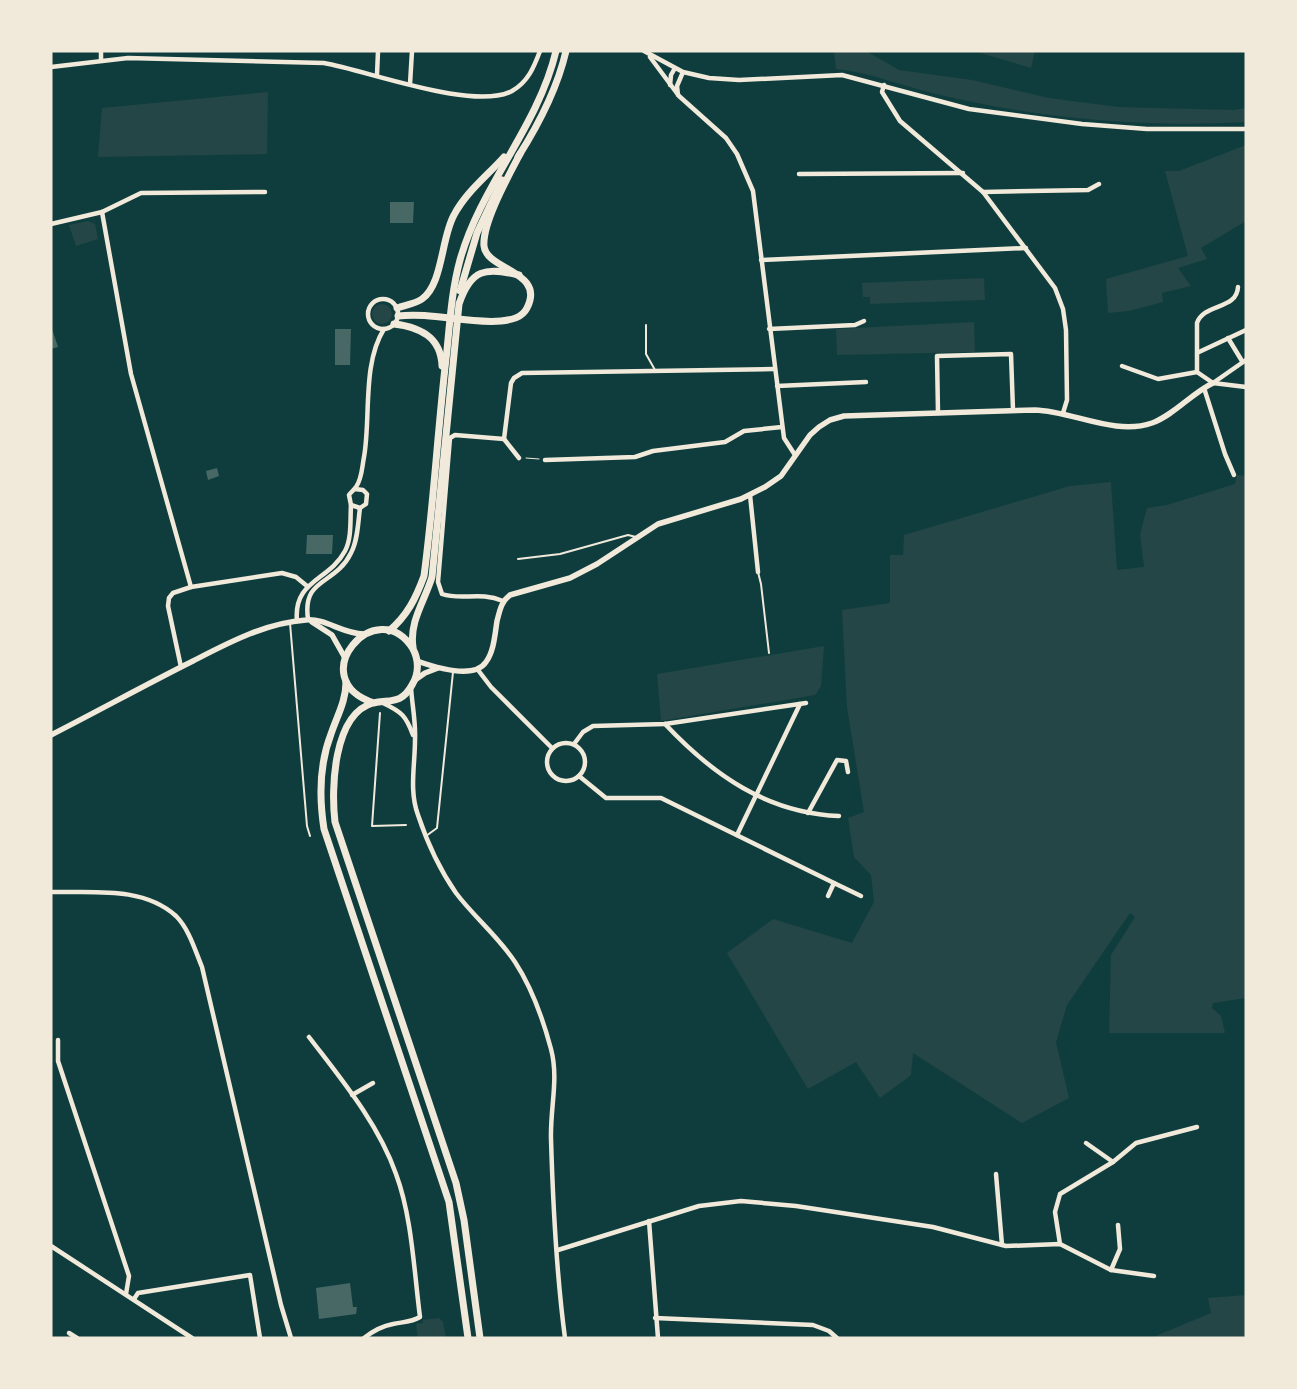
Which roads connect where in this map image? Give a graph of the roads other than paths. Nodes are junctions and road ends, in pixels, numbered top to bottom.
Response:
1 (101, 51) edge
2 (378, 51) edge
3 (412, 51) edge
4 (540, 51) edge
5 (556, 51) edge
6 (566, 51) edge
7 (644, 51) edge
8 (649, 55) junction
9 (101, 60) junction
10 (51, 67) edge
11 (675, 68) junction
12 (683, 72) junction
13 (377, 75) junction
14 (410, 84) junction
15 (884, 85) junction
16 (670, 86) junction
17 (679, 96) junction
18 (1246, 129) edge
19 (514, 145) junction
20 (520, 154) junction
21 (964, 173) junction
22 (798, 174) dead end
23 (1099, 184) dead end
24 (265, 192) dead end
25 (983, 192) junction
26 (102, 212) junction
27 (51, 224) edge
28 (1026, 248) junction
29 (761, 260) junction
30 (519, 275) junction
31 (1238, 287) dead end
32 (455, 304) junction
33 (397, 312) junction
34 (864, 322) dead end
35 (394, 324) junction
36 (374, 326) junction
37 (646, 326) dead end
38 (384, 329) junction
39 (770, 329) junction
40 (1246, 330) edge
41 (452, 333) junction
42 (1228, 338) junction
43 (377, 340) junction
44 (1198, 352) junction
45 (1244, 361) edge
46 (1122, 366) dead end
47 (774, 369) junction
48 (656, 372) junction
49 (1197, 372) junction
50 (866, 382) dead end
51 (1214, 383) junction
52 (442, 386) junction
53 (777, 386) junction
54 (1246, 387) edge
55 (1204, 388) junction
56 (1012, 410) junction
57 (938, 413) junction
58 (1064, 413) junction
59 (782, 427) junction
60 (504, 439) junction
61 (796, 455) junction
62 (519, 458) road end
63 (545, 460) road end
64 (1234, 475) dead end
65 (360, 478) junction
66 (355, 489) junction
67 (363, 490) junction
68 (750, 495) junction
69 (351, 505) junction
70 (360, 508) junction
71 (636, 537) junction
72 (518, 559) dead end
73 (758, 572) joint
74 (307, 586) junction
75 (191, 588) junction
76 (503, 601) junction
77 (308, 619) junction
78 (297, 621) junction
79 (290, 622) junction
80 (389, 631) junction
81 (364, 634) junction
82 (414, 652) junction
83 (768, 653) dead end
84 (345, 658) junction
85 (417, 661) junction
86 (181, 667) junction
87 (438, 668) junction
88 (453, 670) junction
89 (478, 670) junction
90 (346, 679) junction
91 (413, 684) junction
92 (806, 702) dead end
93 (374, 703) junction
94 (383, 704) junction
95 (800, 704) junction
96 (380, 713) dead end
97 (664, 724) junction
98 (51, 735) edge
99 (415, 740) junction
100 (574, 744) junction
101 (552, 748) junction
102 (848, 772) dead end
103 (579, 776) junction
104 (756, 796) junction
105 (808, 814) junction
106 (839, 816) dead end
107 (406, 824) dead end
108 (310, 836) dead end
109 (426, 836) junction
110 (736, 836) junction
111 (834, 884) junction
112 (51, 892) edge
113 (828, 896) dead end
114 (861, 896) dead end
115 (309, 1037) dead end
116 (58, 1040) dead end
117 (374, 1083) dead end
118 (352, 1095) junction
119 (1197, 1127) dead end
120 (1086, 1143) dead end
121 (1113, 1162) junction
122 (996, 1174) dead end
123 (649, 1221) junction
124 (1118, 1225) dead end
125 (1060, 1244) junction
126 (1002, 1245) junction
127 (51, 1246) edge
128 (558, 1250) junction
129 (1111, 1270) junction
130 (1154, 1276) dead end
131 (126, 1294) junction
132 (134, 1299) junction
133 (655, 1318) junction
134 (287, 1327) junction
135 (69, 1333) dead end
136 (77, 1338) edge
137 (192, 1338) edge
138 (260, 1338) edge
139 (286, 1338) edge
140 (291, 1338) edge
141 (364, 1338) edge
142 (468, 1338) edge
143 (480, 1338) edge
144 (565, 1338) edge
145 (658, 1338) edge
146 (838, 1338) edge

1 - 9 street
2 - 13 street
3 - 14 street
4 - 14 street
5 - 19 main road
6 - 20 main road
7 - 8 street
8 - 11 street
8 - 16 street
9 - 10 street
9 - 13 street
11 - 12 street
11 - 16 street
12 - 15 street
12 - 17 street
13 - 14 street
15 - 18 street
15 - 21 street
16 - 17 street
17 - 29 street
19 - 32 main road
19 - 33 main road
20 - 30 main road
20 - 32 main road
21 - 22 street
21 - 25 street
23 - 25 street
24 - 26 street
25 - 28 street
26 - 27 street
26 - 75 street
28 - 29 street
28 - 58 street
29 - 39 street
30 - 32 main road
30 - 33 main road
31 - 44 street
32 - 41 main road
33 - 35 street
33 - 36 street
34 - 39 street
35 - 38 street
35 - 52 main road
36 - 38 street
36 - 43 street
37 - 48 lane
38 - 43 street
39 - 47 street
40 - 42 street
41 - 52 main road
41 - 82 main road
42 - 44 street
42 - 45 street
43 - 65 street
44 - 49 street
45 - 51 street
46 - 49 street
47 - 48 street
47 - 53 street
48 - 60 street
49 - 51 street
50 - 53 street
51 - 54 street
51 - 55 street
52 - 80 main road
53 - 59 street
55 - 58 street
55 - 64 street
56 - 57 street
56 - 57 street
56 - 58 street
57 - 61 street
59 - 61 street
59 - 63 street
60 - 62 street
60 - 76 street
61 - 68 street
65 - 66 street
65 - 67 street
66 - 67 street
66 - 69 street
67 - 70 street
68 - 71 street
68 - 73 street
69 - 70 street
69 - 74 street
70 - 77 street
71 - 72 lane
71 - 76 street
73 - 83 lane
74 - 75 street
74 - 78 street
75 - 86 street
76 - 89 street
77 - 78 street
77 - 81 street
77 - 84 street
78 - 79 street
79 - 86 street
79 - 108 lane
80 - 81 main road
80 - 82 main road
81 - 84 main road
82 - 85 main road
84 - 90 main road
85 - 87 street
85 - 91 main road
86 - 98 street
87 - 88 street
87 - 91 street
88 - 89 street
88 - 109 lane
89 - 101 street
90 - 93 main road
90 - 142 main road
91 - 94 main road
91 - 99 street
92 - 95 street
93 - 94 main road
93 - 143 main road
94 - 99 street
95 - 97 street
95 - 104 street
96 - 107 lane
97 - 100 street
97 - 104 street
99 - 109 street
100 - 101 street
100 - 103 street
101 - 103 street
102 - 105 street
103 - 110 street
104 - 105 street
104 - 110 street
105 - 106 street
109 - 128 street
110 - 111 street
111 - 113 street
111 - 114 street
112 - 134 street
115 - 118 street
116 - 131 street
117 - 118 street
118 - 141 street
119 - 121 street
120 - 121 street
121 - 125 street
122 - 126 street
123 - 126 street
123 - 128 street
123 - 133 street
124 - 129 street
125 - 126 street
125 - 129 street
127 - 131 street
128 - 144 street
129 - 130 street
131 - 132 street
132 - 137 street
132 - 138 street
133 - 145 street
133 - 146 street
134 - 139 street
134 - 140 street
135 - 136 street

